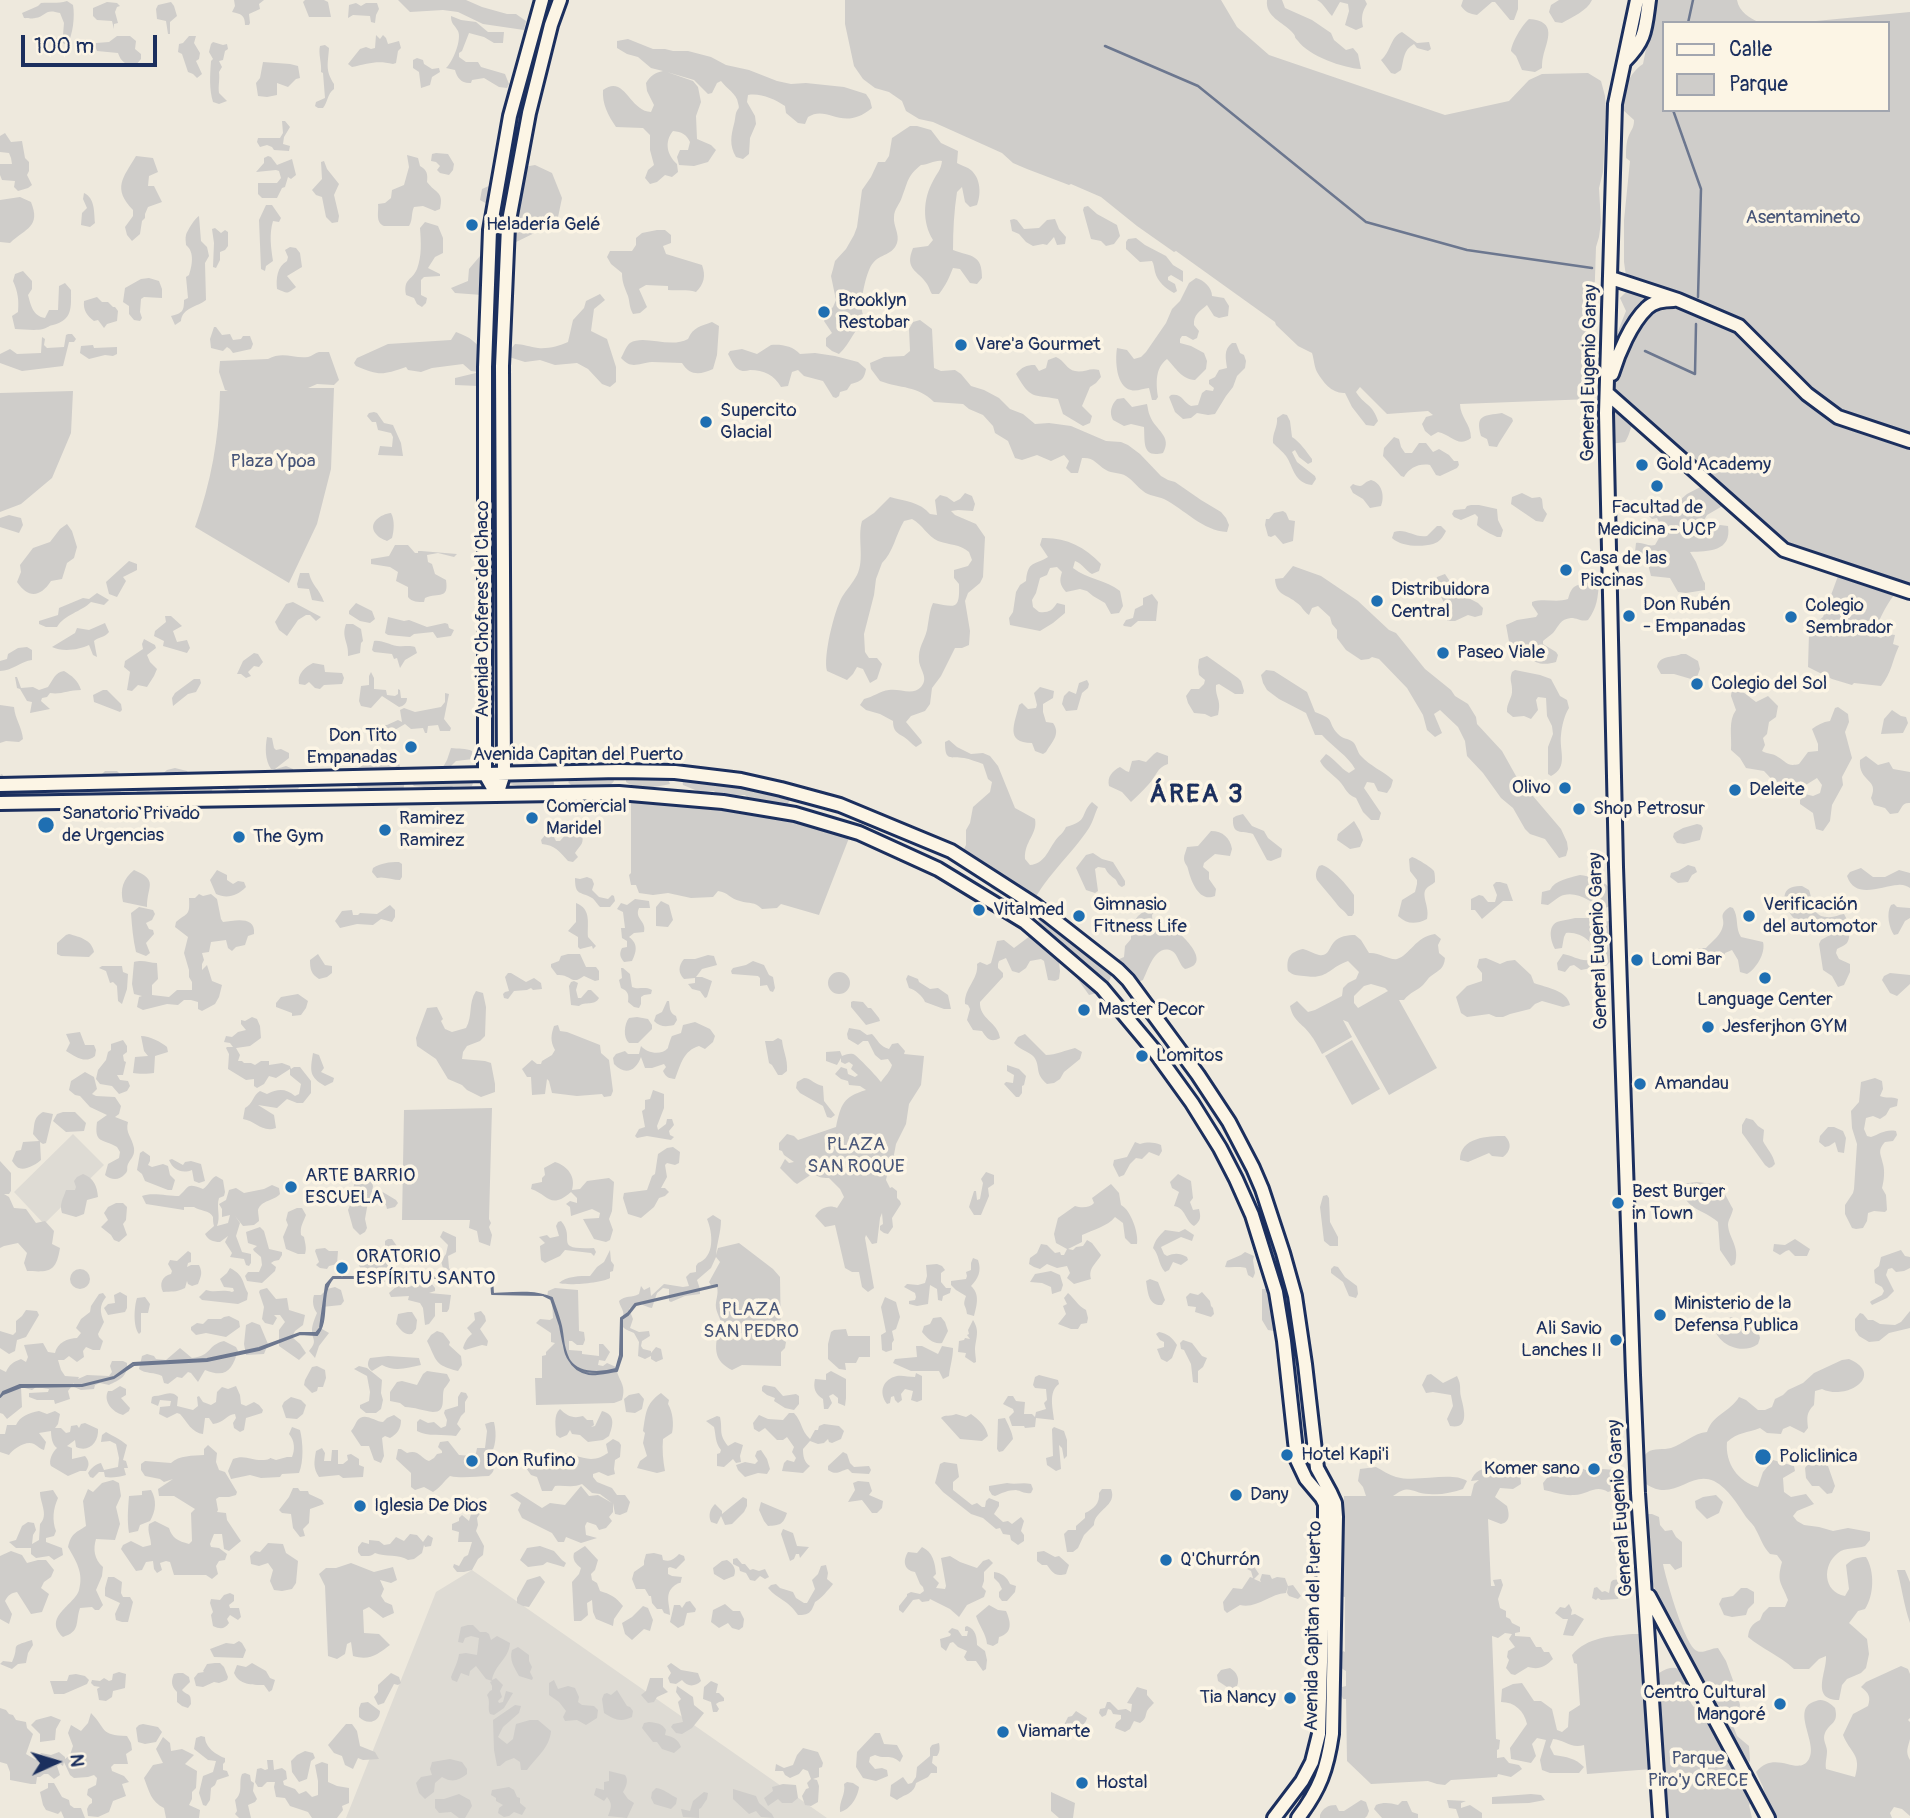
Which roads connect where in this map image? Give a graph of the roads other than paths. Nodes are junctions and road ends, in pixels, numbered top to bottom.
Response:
1 (542, 0) edge
2 (560, 0) edge
3 (1637, 0) edge
4 (1650, 0) edge
5 (1624, 62) junction
6 (1611, 278) junction
7 (1678, 300) junction
8 (1607, 391) junction
9 (1910, 442) edge
10 (1910, 592) edge
11 (503, 773) junction
12 (485, 774) junction
13 (0, 785) edge
14 (497, 795) junction
15 (0, 803) edge
16 (1646, 1591) junction
17 (1273, 1818) edge
18 (1298, 1818) edge
19 (1660, 1818) edge
20 (1768, 1818) edge

1 - 12 street, Avenida Choferes del Chaco
2 - 11 street, Avenida Choferes del Chaco
3 - 5 street, General Eugenio Garay
4 - 5 street, General Eugenio Garay
5 - 6 street, General Eugenio Garay
6 - 7 street
6 - 8 street, General Eugenio Garay
7 - 8 street
7 - 9 street
8 - 10 street
8 - 16 street, General Eugenio Garay
11 - 12 street, Avenida Capitan del Puerto
11 - 14 street, Avenida Choferes del Chaco
11 - 18 street, Avenida Capitan del Puerto
12 - 13 street, Avenida Capitan del Puerto
12 - 14 street, Avenida Choferes del Chaco
14 - 15 street, Avenida Capitan del Puerto
14 - 17 street, Avenida Capitan del Puerto
16 - 19 street, General Eugenio Garay
16 - 20 street

